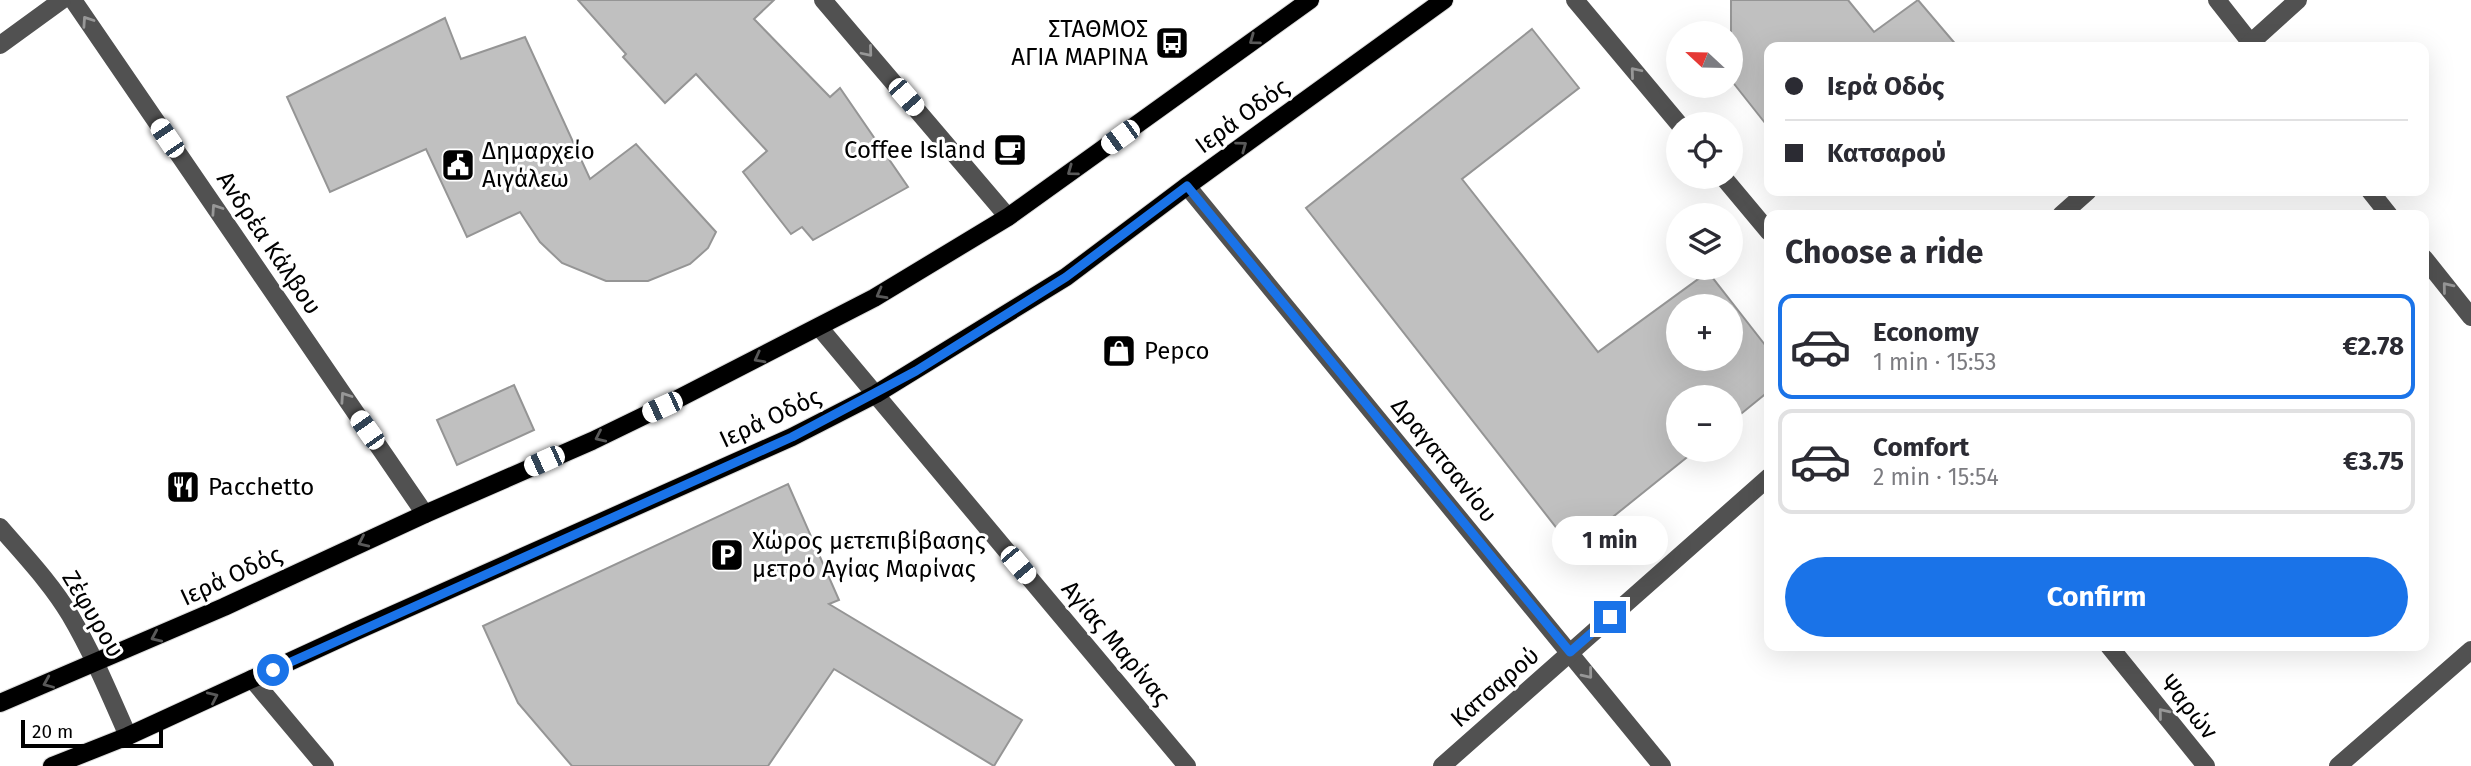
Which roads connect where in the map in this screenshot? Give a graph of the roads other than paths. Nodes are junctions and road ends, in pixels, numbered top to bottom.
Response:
1 (62, 0) edge
2 (73, 0) edge
3 (823, 0) edge
4 (1310, 0) edge
5 (1444, 0) edge
6 (1574, 0) edge
7 (2217, 0) edge
8 (2298, 0) edge
9 (3, 36) edge
10 (2247, 42) edge
11 (2254, 42) edge
12 (1669, 112) edge
13 (1187, 186) junction
14 (1733, 189) edge
15 (2082, 196) edge
16 (2374, 196) edge
17 (2067, 210) edge
18 (2385, 210) edge
19 (1008, 217) junction
20 (1764, 226) edge
21 (2429, 264) edge
22 (2471, 317) edge
23 (819, 327) junction
24 (876, 394) junction
25 (1764, 481) edge
26 (425, 513) junction
27 (0, 527) edge
28 (0, 546) edge
29 (29, 559) junction
30 (2471, 650) edge
31 (2113, 651) edge
32 (1570, 652) junction
33 (97, 663) junction
34 (252, 679) junction
35 (0, 704) edge
36 (128, 736) junction
37 (52, 766) edge
38 (325, 766) edge
39 (1187, 766) edge
40 (1442, 766) edge
41 (1662, 766) edge
42 (2206, 766) edge
43 (2338, 766) edge

1 - 9 street
26 -> 2 street, Ανδρέα Κάλβου
3 -> 19 street
4 -> 19 main road, Ιερά Οδός
13 -> 5 main road, Ιερά Οδός
12 -> 6 street
7 - 10 street
8 - 11 street
13 - 24 main road, Ιερά Οδός
13 - 32 street, Δραγατσανίου
14 - 20 street
15 - 17 street
16 - 18 street
19 -> 23 main road, Ιερά Οδός
22 -> 21 street
23 - 24 street, Αγίας Μαρίνας
23 -> 26 main road, Ιερά Οδός
24 - 34 main road, Ιερά Οδός
24 - 39 street, Αγίας Μαρίνας
25 - 32 street, Κατσαρού
26 -> 33 main road, Ιερά Οδός
27 - 29 street, Ζέφυρου
28 - 29 street
29 - 33 street, Ζέφυρου
30 - 43 street
42 -> 31 street, Ψαρών
32 - 40 street, Κατσαρού
32 -> 41 street, Δραγατσανίου
33 -> 35 main road, Ιερά Οδός
33 - 36 street, Ζέφυρου
36 -> 34 main road, Ιερά Οδός
34 - 38 street
36 - 37 main road, Ιερά Οδός

